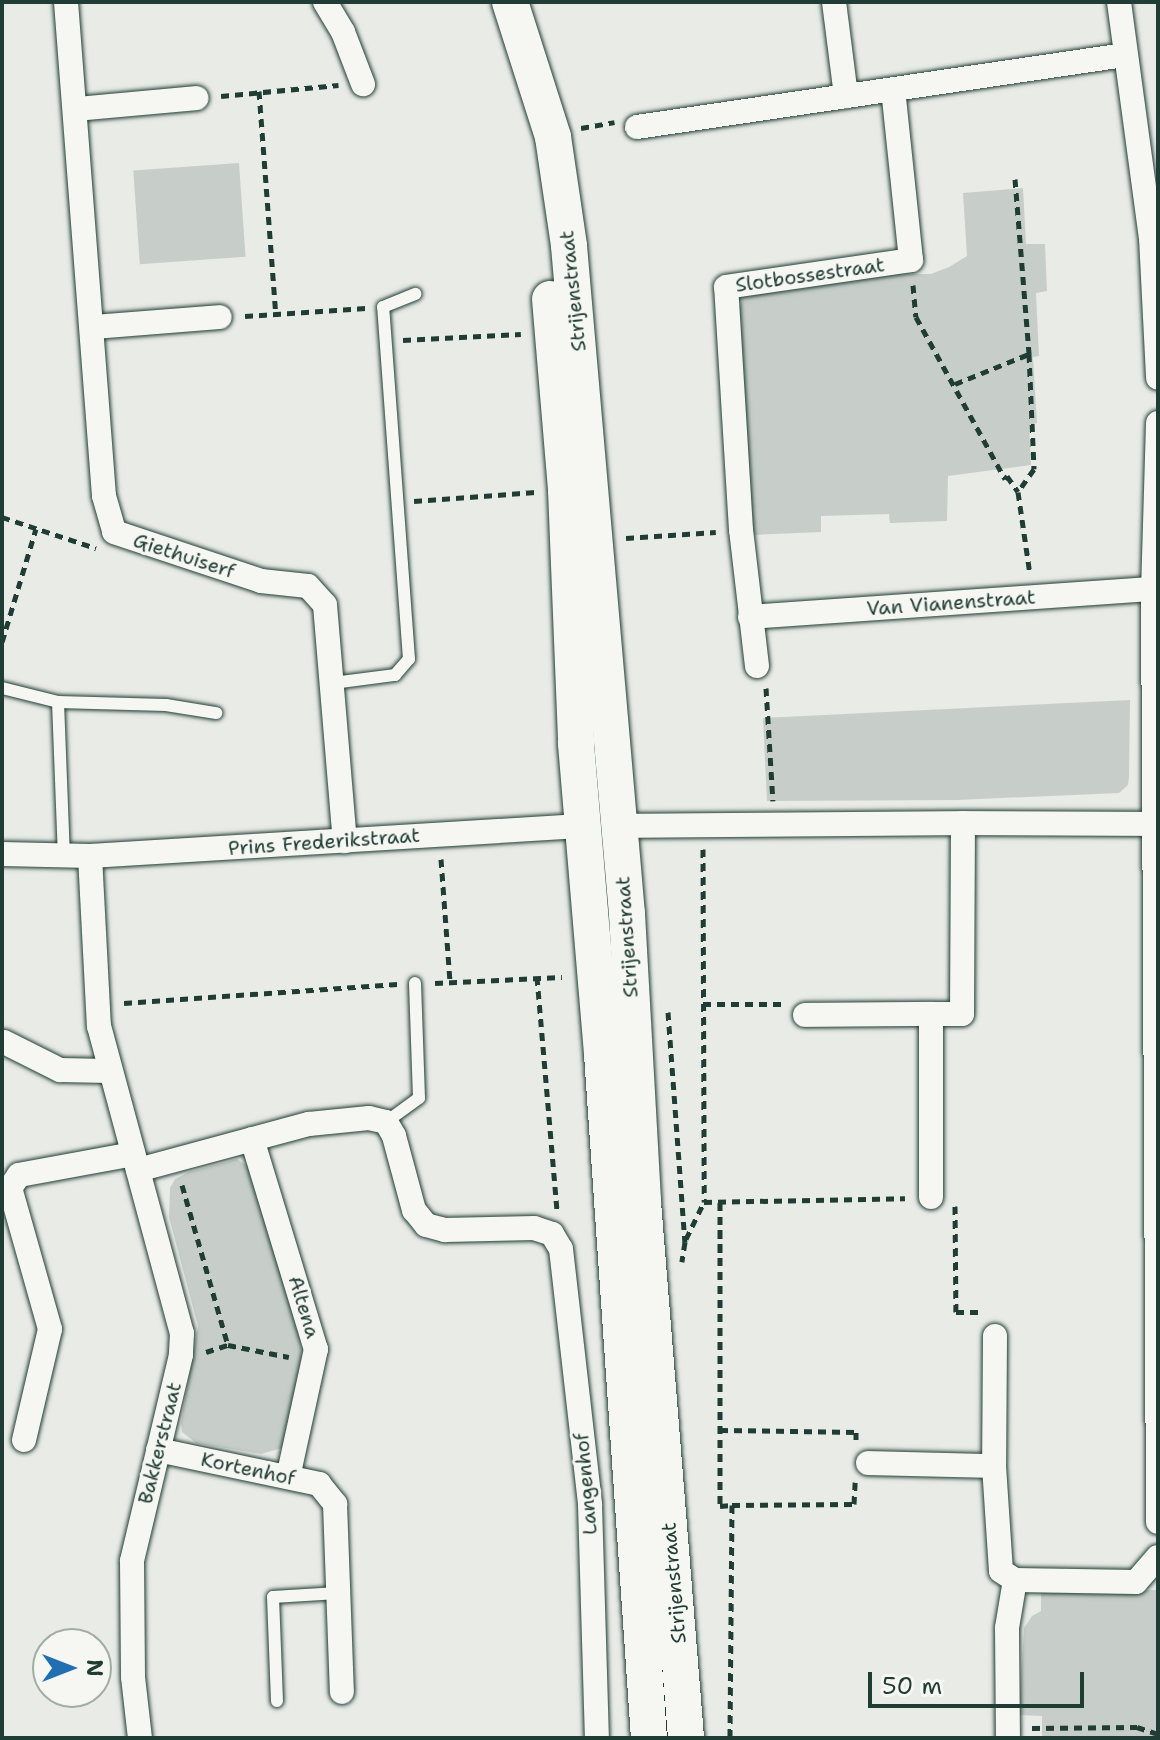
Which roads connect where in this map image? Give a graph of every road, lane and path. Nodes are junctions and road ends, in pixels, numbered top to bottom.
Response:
1 (66, 2) edge
2 (325, 2) edge
3 (510, 2) edge
4 (834, 2) edge
5 (1119, 2) edge
6 (1126, 55) junction
7 (363, 84) joint
8 (893, 90) junction
9 (259, 91) junction
10 (846, 96) junction
11 (197, 98) joint
12 (76, 109) junction
13 (637, 127) joint
14 (553, 137) junction
15 (1015, 179) dead end
16 (911, 260) junction
17 (415, 294) dead end
18 (383, 307) junction
19 (276, 316) junction
20 (220, 317) joint
21 (93, 327) junction
22 (553, 333) junction
23 (386, 341) junction
24 (1029, 354) junction
25 (1158, 378) edge
26 (955, 384) junction
27 (1158, 423) edge
28 (566, 490) junction
29 (1018, 492) junction
30 (397, 502) junction
31 (2, 517) edge
32 (36, 529) junction
33 (741, 530) junction
34 (114, 532) junction
35 (597, 540) junction
36 (1153, 589) junction
37 (1034, 597) junction
38 (750, 617) junction
39 (2, 642) edge
40 (757, 666) joint
41 (333, 683) junction
42 (2, 688) edge
43 (58, 702) junction
44 (216, 713) dead end
45 (1155, 716) edge
46 (963, 823) junction
47 (702, 824) junction
48 (774, 824) junction
49 (1153, 824) junction
50 (602, 826) junction
51 (439, 834) junction
52 (345, 841) junction
53 (2, 854) edge
54 (64, 856) junction
55 (90, 856) junction
56 (537, 977) junction
57 (562, 977) dead end
58 (415, 983) junction
59 (450, 983) junction
60 (1155, 995) edge
61 (703, 1004) junction
62 (98, 1005) junction
63 (931, 1014) junction
64 (805, 1015) joint
65 (4, 1042) edge
66 (109, 1071) junction
67 (386, 1122) junction
68 (252, 1139) junction
69 (175, 1161) junction
70 (135, 1162) junction
71 (931, 1197) junction
72 (643, 1202) junction
73 (704, 1202) junction
74 (720, 1202) junction
75 (552, 1234) junction
76 (1156, 1258) edge
77 (995, 1336) joint
78 (228, 1345) junction
79 (181, 1355) junction
80 (314, 1361) junction
81 (720, 1430) junction
82 (24, 1440) dead end
83 (158, 1450) junction
84 (862, 1463) junction
85 (994, 1466) junction
86 (288, 1477) junction
87 (732, 1505) junction
88 (1158, 1522) edge
89 (1158, 1557) edge
90 (1015, 1580) junction
91 (338, 1593) junction
92 (342, 1692) dead end
93 (277, 1701) dead end
94 (1008, 1733) edge
95 (1158, 1734) edge
96 (140, 1738) edge
97 (597, 1738) edge
98 (649, 1738) edge
99 (686, 1738) edge
100 (730, 1738) edge

1 - 12 street, Giethuiserf
2 - 7 street
3 - 14 street, Strijenstraat
4 - 10 street
5 - 6 street
6 - 8 street
6 - 25 street
7 - 9 path
8 - 10 street
8 - 16 street, Slotbossestraat
9 - 11 path
9 - 19 path
10 - 13 street
11 - 12 street
12 - 21 street, Giethuiserf
13 - 14 path
14 - 22 street, Strijenstraat
14 - 35 street, Strijenstraat
15 - 24 path
16 - 26 path
16 - 33 street, Slotbossestraat
17 - 18 lane
18 - 19 path
18 - 23 lane
19 - 20 path
20 - 21 street
21 - 34 street, Giethuiserf
22 - 23 path
22 - 28 street, Strijenstraat
23 - 30 lane
24 - 26 path
24 - 29 path
26 - 29 path
27 - 36 street
28 - 30 path
28 - 50 street, Strijenstraat
29 - 37 path
30 - 41 lane
31 - 32 path
32 - 34 path
32 - 39 path
33 - 35 path
33 - 38 street, Slotbossestraat
34 - 41 street, Giethuiserf
35 - 50 street, Strijenstraat
36 - 37 street, Van Vianenstraat
36 - 45 street
37 - 38 street, Van Vianenstraat
38 - 40 street, Slotbossestraat
40 - 48 path
41 - 52 street, Giethuiserf
42 - 43 lane
43 - 44 lane
43 - 54 lane
45 - 49 street
46 - 48 street, Prins Frederikstraat
46 - 49 street, Prins Frederikstraat
46 - 63 street
47 - 48 street, Prins Frederikstraat
47 - 50 street, Prins Frederikstraat
47 - 61 path
49 - 60 street
50 - 51 street, Prins Frederikstraat
50 - 72 street, Strijenstraat
50 - 98 street, Strijenstraat
51 - 52 street, Prins Frederikstraat
51 - 59 path
52 - 55 street, Prins Frederikstraat
53 - 54 street, Prins Frederikstraat
54 - 55 street, Prins Frederikstraat
55 - 62 street, Bakkerstraat
56 - 57 path
56 - 59 path
56 - 75 path
58 - 59 path
58 - 62 path
58 - 67 lane
60 - 76 street
61 - 64 path
61 - 73 path
62 - 66 street, Bakkerstraat
63 - 64 street
63 - 71 street
65 - 66 street
66 - 70 street, Bakkerstraat
67 - 68 street
67 - 75 street
68 - 69 street
68 - 80 street, Altena
69 - 70 street
69 - 78 path
70 - 79 street, Bakkerstraat
70 - 82 street
71 - 74 path
71 - 77 path
72 - 73 path
72 - 99 street, Strijenstraat
73 - 74 path
74 - 81 path
75 - 97 street, Langenhof
76 - 88 street
77 - 85 street
78 - 79 path
78 - 80 path
79 - 83 street, Bakkerstraat
80 - 86 street, Altena
81 - 84 path
81 - 87 path
83 - 86 street, Kortenhof
83 - 96 street, Bakkerstraat
84 - 85 street
84 - 87 path
85 - 90 street
86 - 91 street, Kortenhof
87 - 100 path
89 - 90 street
90 - 94 street
91 - 92 street, Kortenhof
91 - 93 lane
94 - 95 path

